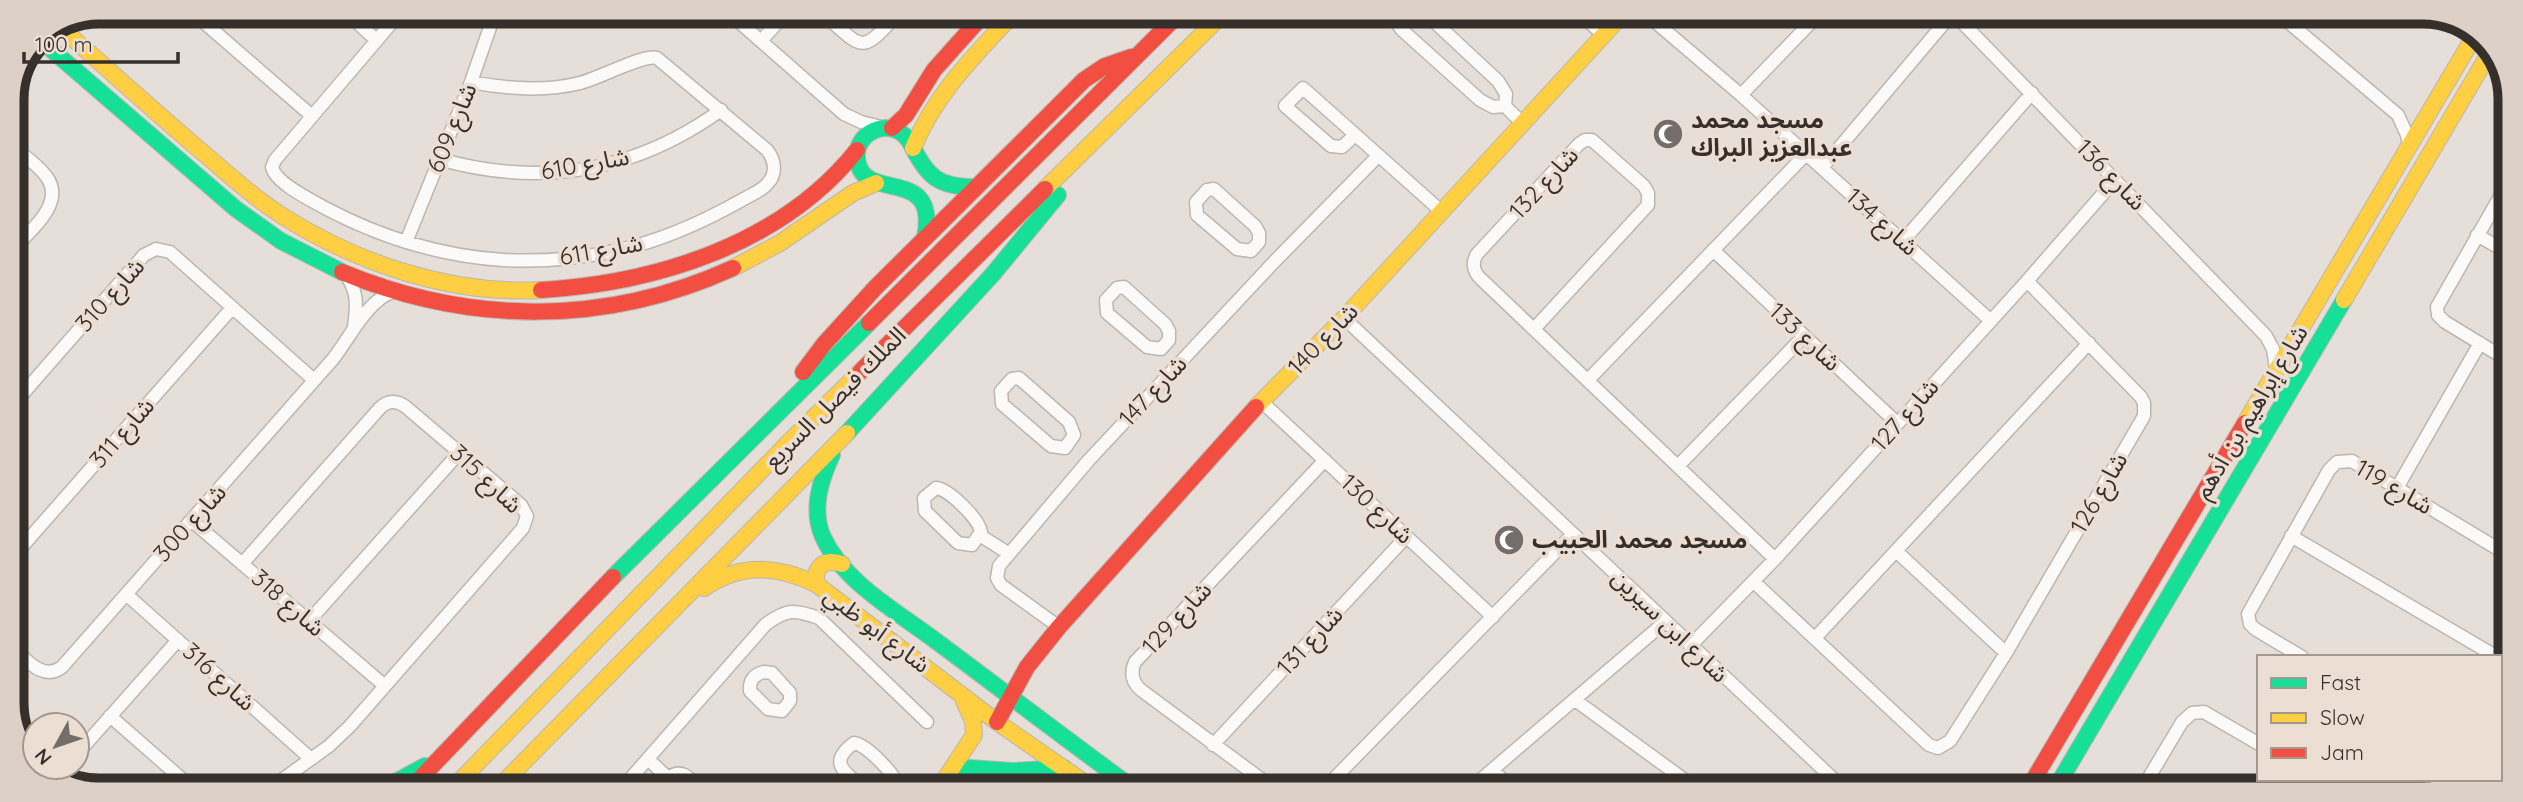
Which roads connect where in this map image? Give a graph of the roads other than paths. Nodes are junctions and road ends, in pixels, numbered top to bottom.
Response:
1 (206, 24) edge
2 (359, 24) edge
3 (390, 24) edge
4 (491, 24) edge
5 (742, 24) edge
6 (776, 24) edge
7 (835, 24) edge
8 (889, 24) edge
9 (975, 24) edge
10 (1003, 24) edge
11 (1169, 24) edge
12 (1213, 24) edge
13 (1398, 24) edge
14 (1437, 24) edge
15 (1591, 24) edge
16 (1614, 24) edge
17 (1658, 24) edge
18 (1809, 24) edge
19 (1945, 24) edge
20 (1962, 24) edge
21 (2291, 24) edge
22 (66, 33) edge
23 (1604, 36) junction
24 (376, 40) junction
25 (761, 41) junction
26 (2471, 42) edge
27 (48, 46) edge
28 (1138, 55) junction
29 (2486, 59) edge
30 (471, 82) junction
31 (2032, 93) junction
32 (1741, 94) junction
33 (1505, 106) junction
34 (722, 110) junction
35 (844, 114) junction
36 (2428, 114) junction
37 (2398, 115) junction
38 (312, 116) junction
39 (1523, 124) junction
40 (886, 127) junction
41 (1108, 128) junction
42 (1355, 135) junction
43 (859, 146) junction
44 (2409, 146) junction
45 (914, 152) junction
46 (1806, 154) junction
47 (1378, 156) junction
48 (24, 157) edge
49 (439, 159) junction
50 (1822, 168) junction
51 (2115, 180) junction
52 (882, 183) junction
53 (974, 187) junction
54 (2498, 199) edge
55 (268, 205) junction
56 (1441, 211) junction
57 (253, 222) junction
58 (2477, 235) junction
59 (24, 237) edge
60 (925, 237) junction
61 (1903, 241) junction
62 (406, 242) junction
63 (1255, 246) junction
64 (2498, 247) edge
65 (1713, 250) junction
66 (1273, 263) junction
67 (346, 275) junction
68 (2027, 281) junction
69 (393, 292) junction
70 (232, 308) junction
71 (1344, 318) junction
72 (1991, 321) junction
73 (1534, 329) junction
74 (354, 330) junction
75 (1804, 336) junction
76 (2266, 337) junction
77 (2295, 338) junction
78 (2089, 343) junction
79 (2480, 343) junction
80 (1165, 344) junction
81 (2498, 354) edge
82 (1181, 361) junction
83 (2276, 370) junction
84 (314, 380) junction
85 (1588, 380) junction
86 (24, 392) edge
87 (1261, 401) junction
88 (780, 411) junction
89 (1897, 423) junction
90 (1069, 443) junction
91 (836, 446) junction
92 (459, 453) junction
93 (1325, 460) junction
94 (1088, 461) junction
95 (1678, 466) junction
96 (2397, 488) junction
97 (192, 521) junction
98 (1573, 534) junction
99 (981, 536) junction
100 (2291, 536) junction
101 (1406, 537) junction
102 (25, 541) edge
103 (2498, 549) edge
104 (1896, 551) junction
105 (1008, 553) junction
106 (1775, 559) junction
107 (242, 564) junction
108 (842, 564) junction
109 (1754, 582) junction
110 (816, 584) junction
111 (126, 594) junction
112 (2134, 608) junction
113 (1493, 617) junction
114 (2156, 619) junction
115 (309, 621) junction
116 (1665, 622) junction
117 (1059, 628) junction
118 (650, 633) junction
119 (1815, 638) junction
120 (2117, 638) junction
121 (178, 640) junction
122 (1690, 646) junction
123 (2138, 650) junction
124 (2006, 653) junction
125 (2299, 655) edge
126 (2493, 655) edge
127 (25, 657) edge
128 (735, 661) junction
129 (1027, 667) junction
130 (754, 677) dead end
131 (984, 677) junction
132 (385, 685) junction
133 (964, 697) junction
134 (1011, 700) junction
135 (1576, 700) junction
136 (110, 716) junction
137 (927, 722) dead end
138 (997, 722) junction
139 (1052, 729) junction
140 (91, 738) edge
141 (2257, 743) edge
142 (1213, 745) junction
143 (311, 759) junction
144 (649, 760) junction
145 (435, 761) junction
146 (1064, 768) junction
147 (1492, 771) junction
148 (181, 778) edge
149 (285, 778) edge
150 (403, 778) edge
151 (420, 778) edge
152 (463, 778) edge
153 (508, 778) edge
154 (632, 778) edge
155 (662, 778) edge
156 (672, 778) edge
157 (689, 778) edge
158 (851, 778) edge
159 (895, 778) edge
160 (947, 778) edge
161 (951, 778) edge
162 (1078, 778) edge
163 (1119, 778) edge
164 (1259, 778) edge
165 (1335, 778) edge
166 (1484, 778) edge
167 (1501, 778) edge
168 (1683, 778) edge
169 (1832, 778) edge
170 (2034, 778) edge
171 (2062, 778) edge
172 (2151, 778) edge

1 - 38 street
2 - 24 street
3 - 24 street, شارع 611
4 - 30 street, شارع 609
5 - 25 street
6 - 25 street
7 - 8 street
9 - 40 main road
10 - 45 main road
11 - 28 main road, الملك فيصل السريع
12 - 41 main road, الملك فيصل السريع
13 - 33 street
14 - 33 street
15 - 23 street
16 - 23 main road, شارع 140
17 - 32 street, شارع 134
18 - 32 street
19 - 50 street
20 - 31 street, شارع 136
21 - 37 street
22 - 55 main road
23 - 39 main road, شارع 140
24 - 38 street, شارع 611
25 - 35 street
26 - 36 main road, شارع إبراهيم بن أدهم
27 - 57 main road
28 - 53 main road
28 - 88 main road, الملك فيصل السريع
29 - 114 main road, شارع إبراهيم بن أدهم
30 - 34 street, شارع 611
30 - 49 street, شارع 609
31 - 51 street, شارع 136
31 - 61 street
32 - 46 street, شارع 134
33 - 39 street
34 - 49 street, شارع 610
34 - 62 street, شارع 611
35 - 40 street
35 - 43 street
36 - 37 street
36 - 44 main road, شارع إبراهيم بن أدهم
37 - 44 street
38 - 62 street, شارع 611
39 - 56 main road, شارع 140
40 - 43 main road
40 - 45 main road
41 - 91 main road
41 - 152 main road, الملك فيصل السريع
42 - 42 street
42 - 47 street
43 - 52 main road
43 - 55 main road
44 - 77 main road, شارع إبراهيم بن أدهم
45 - 52 main road
45 - 53 main road
46 - 50 street, شارع 134
46 - 65 street
47 - 56 street
47 - 66 street, شارع 147
48 - 59 street
49 - 62 street, شارع 609
50 - 61 street, شارع 134
51 - 68 street, شارع 127
51 - 76 street, شارع 136
52 - 60 main road
52 - 69 main road
53 - 60 main road
54 - 58 street
55 - 57 main road
56 - 71 main road, شارع 140
57 - 67 main road
58 - 64 street
58 - 79 street
60 - 88 main road
61 - 72 street, شارع 134
63 - 63 street
63 - 66 street
65 - 75 street, شارع 133
65 - 85 street
66 - 82 street, شارع 147
67 - 69 main road
67 - 74 street
68 - 72 street, شارع 127
68 - 78 street, شارع 126
69 - 74 street, شارع 300
70 - 84 street, شارع 310
70 - 86 street, شارع 310
70 - 102 street, شارع 311
71 - 87 main road, شارع 140
71 - 98 street, شارع ابن سيرين
72 - 89 street, شارع 127
73 - 73 street, شارع 132
73 - 85 street, شارع 132
74 - 84 street, شارع 300
75 - 89 street, شارع 133
75 - 95 street
76 - 77 street
76 - 83 street, شارع 136
77 - 83 main road, شارع إبراهيم بن أدهم
78 - 104 street
78 - 124 street, شارع 126
79 - 81 street
79 - 96 street
80 - 80 street
80 - 82 street
82 - 94 street, شارع 147
83 - 112 main road, شارع إبراهيم بن أدهم
84 - 97 street, شارع 300
85 - 95 street, شارع 132
87 - 93 street, شارع 130
87 - 117 main road, شارع 140
88 - 145 main road, الملك فيصل السريع
89 - 106 street, شارع 127
90 - 90 street
90 - 94 street
91 - 108 main road, شارع أبو ظبي
91 - 118 main road
92 - 107 street, شارع 315
92 - 115 street
92 - 132 street, شارع 315
93 - 101 street, شارع 130
93 - 142 street, شارع 129
94 - 105 street, شارع 147
95 - 106 street, شارع 132
96 - 100 street, شارع 119
96 - 103 street, شارع 119
97 - 107 street, شارع 318
97 - 111 street, شارع 300
98 - 113 street
98 - 116 street, شارع ابن سيرين
99 - 99 street
99 - 105 street
100 - 125 street, شارع 119
100 - 126 street
101 - 113 street, شارع 130
101 - 142 street, شارع 131
104 - 119 street
104 - 124 street
105 - 117 street, شارع 147
106 - 109 street, شارع 127
107 - 115 street, شارع 318
108 - 110 main road
108 - 131 main road, شارع أبو ظبي
109 - 119 street, شارع 126
109 - 122 street, شارع 127
110 - 118 main road, شارع أبو ظبي
110 - 133 main road, شارع أبو ظبي
111 - 121 street, شارع 316
111 - 127 street, شارع 300
112 - 114 main road
112 - 120 main road, شارع إبراهيم بن أدهم
113 - 165 street
114 - 123 main road, شارع إبراهيم بن أدهم
115 - 132 street, شارع 318
116 - 122 street, شارع ابن سيرين
116 - 135 street
117 - 129 main road, شارع 140
118 - 153 main road
119 - 124 street, شارع 126
120 - 123 main road
120 - 170 main road, شارع إبراهيم بن أدهم
121 - 136 street
121 - 143 street, شارع 316
122 - 169 street, شارع ابن سيرين
123 - 171 main road, شارع إبراهيم بن أدهم
128 - 130 street
128 - 137 street
128 - 144 street
129 - 131 main road
129 - 134 main road, شارع 140
131 - 134 main road, شارع أبو ظبي
132 - 143 street, شارع 315
133 - 134 main road
133 - 138 main road, شارع أبو ظبي
133 - 160 main road
134 - 138 main road, شارع 140
134 - 139 main road, شارع أبو ظبي
135 - 147 street
135 - 168 street
136 - 140 street
136 - 148 street
138 - 139 main road
138 - 146 main road, شارع أبو ظبي
139 - 163 main road, شارع أبو ظبي
141 - 172 street
142 - 164 street, شارع 129
143 - 149 street, شارع 315
144 - 154 street
144 - 155 street
145 - 150 main road
145 - 151 main road, الملك فيصل السريع
146 - 161 main road
146 - 162 main road, شارع أبو ظبي
147 - 166 street
147 - 167 street
156 - 157 street
158 - 159 street

